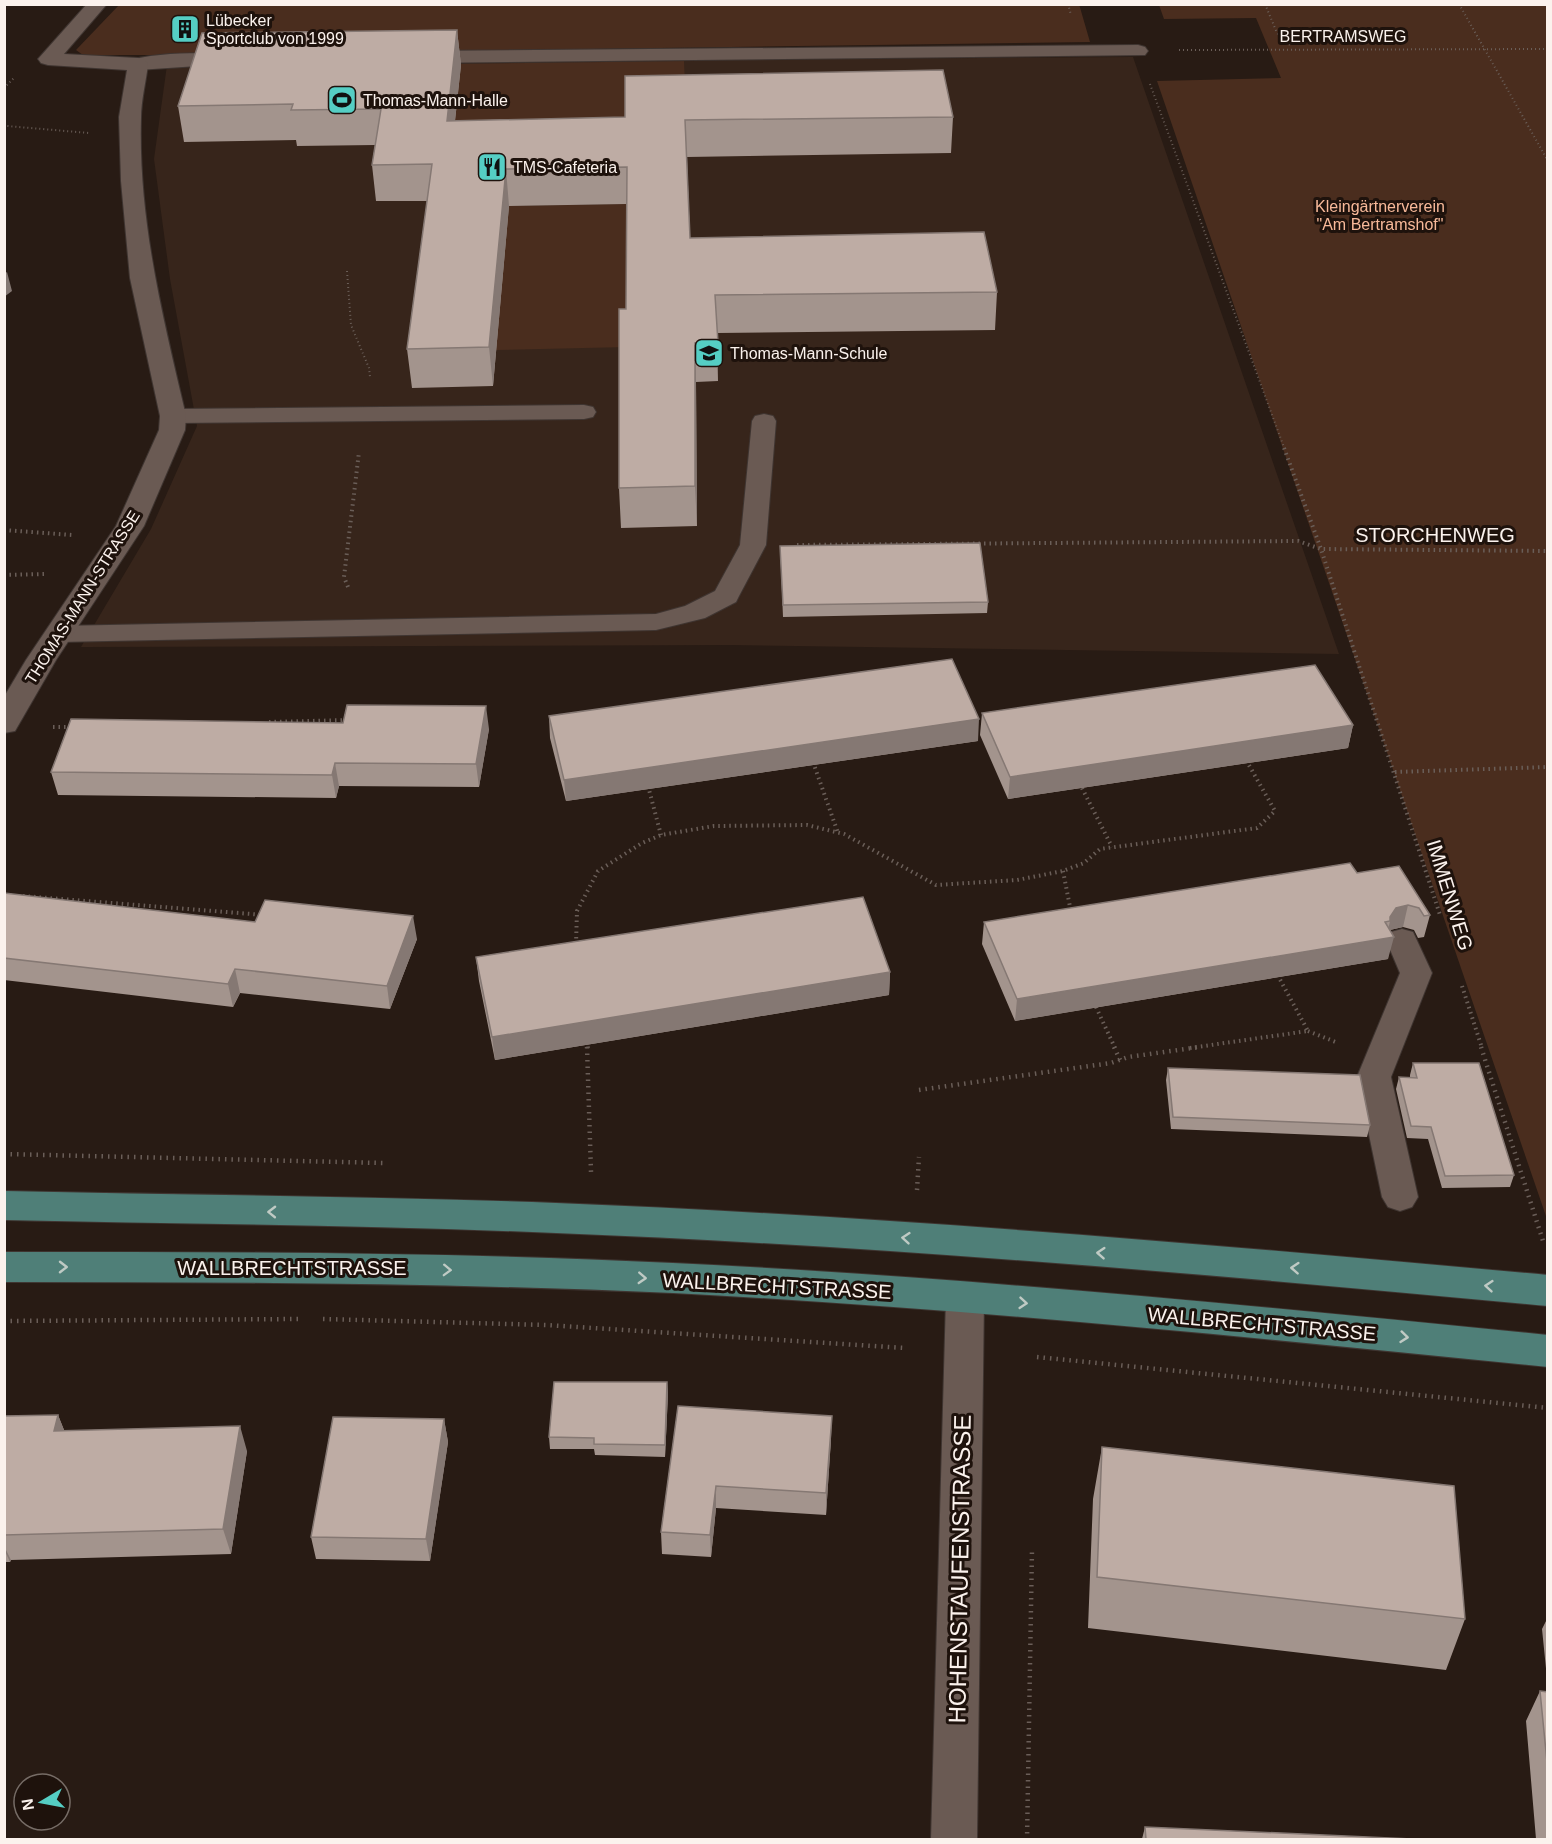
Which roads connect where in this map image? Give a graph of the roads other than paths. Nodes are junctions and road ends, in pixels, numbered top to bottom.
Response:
1 (98, 4) edge
2 (1138, 51) road end
3 (393, 58) edge
4 (250, 59) edge
5 (138, 64) junction
6 (584, 412) dead end
7 (172, 416) junction
8 (764, 421) dead end
9 (59, 634) junction
10 (4, 724) edge
11 (1402, 940) dead end
12 (1400, 1197) dead end
13 (4, 1205) edge
14 (4, 1267) edge
15 (1548, 1291) edge
16 (965, 1298) junction
17 (1548, 1352) edge
18 (954, 1839) edge

1 - 5 street
2 - 3 lane
4 - 5 lane
5 - 7 street, THOMAS-MANN-STRASSE
6 - 7 lane
7 - 9 street, THOMAS-MANN-STRASSE
8 - 9 lane
9 - 10 street, THOMAS-MANN-STRASSE
11 - 12 lane
15 -> 13 main road
14 -> 16 main road, WALLBRECHTSTRASSE
16 -> 17 main road, WALLBRECHTSTRASSE
16 - 18 street, HOHENSTAUFENSTRASSE

